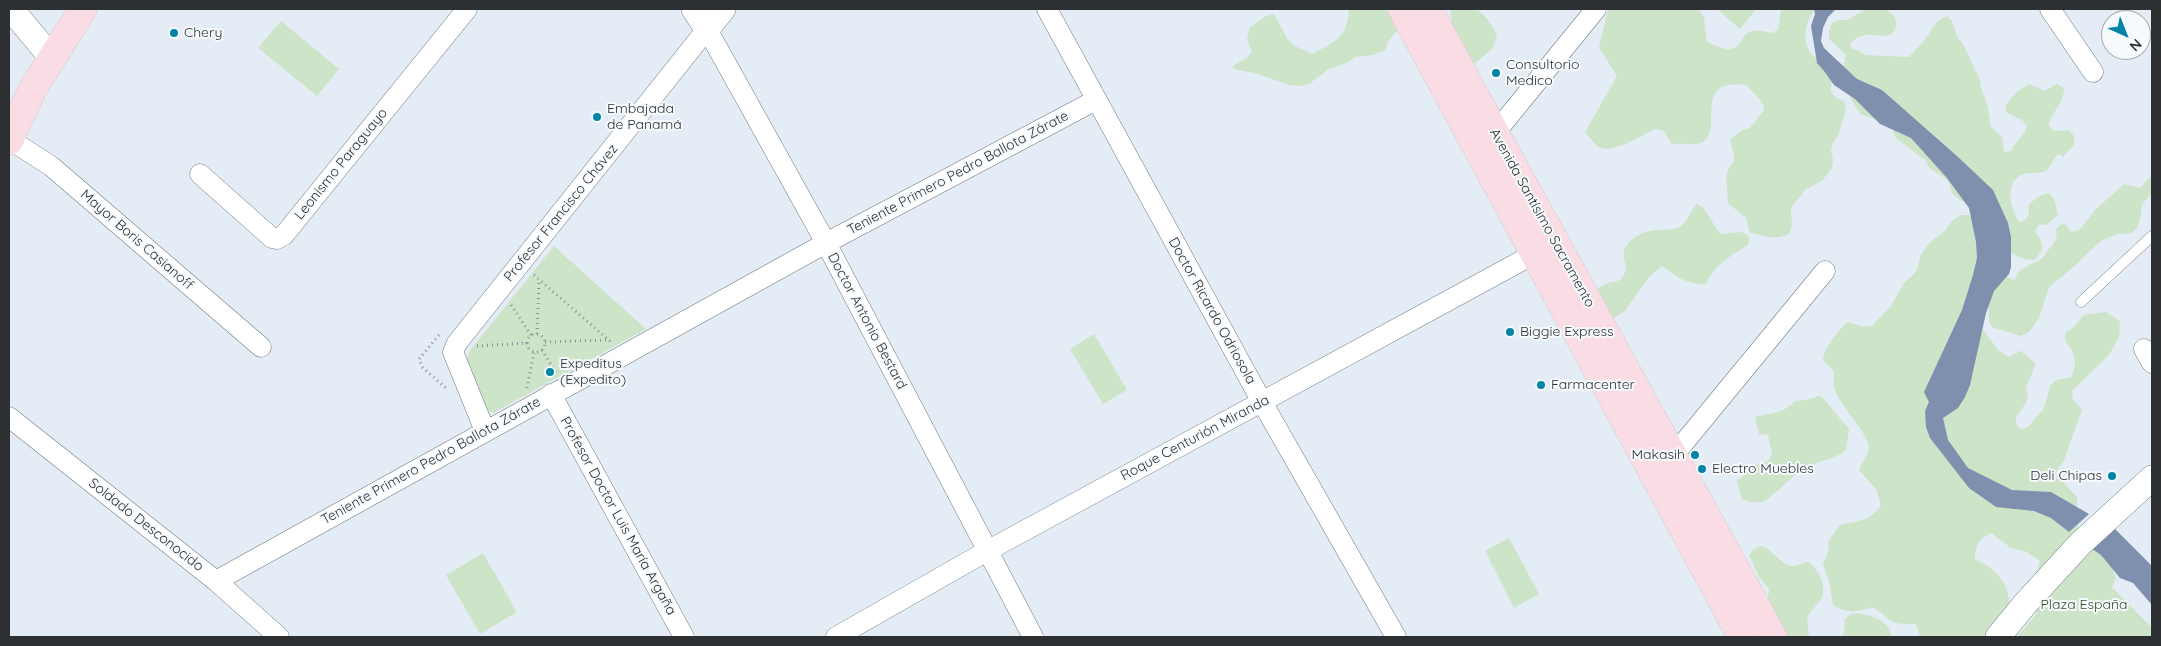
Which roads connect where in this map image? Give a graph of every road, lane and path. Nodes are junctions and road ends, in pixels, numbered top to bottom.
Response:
1 (11, 9) edge
2 (83, 9) edge
3 (467, 9) edge
4 (724, 9) edge
5 (1047, 9) edge
6 (1402, 9) edge
7 (1428, 9) edge
8 (1596, 9) edge
9 (2050, 9) edge
10 (700, 19) edge
11 (52, 57) junction
12 (2093, 72) dead end
13 (1096, 100) junction
14 (1495, 133) junction
15 (9, 140) edge
16 (200, 174) dead end
17 (2152, 236) edge
18 (826, 243) junction
19 (1545, 248) junction
20 (540, 268) dead end
21 (1825, 271) dead end
22 (534, 276) junction
23 (539, 280) junction
24 (528, 283) dead end
25 (517, 297) dead end
26 (2081, 302) dead end
27 (511, 305) junction
28 (505, 312) dead end
29 (444, 328) dead end
30 (537, 334) junction
31 (531, 335) junction
32 (483, 339) dead end
33 (608, 340) junction
34 (545, 342) junction
35 (526, 343) junction
36 (612, 343) dead end
37 (477, 346) junction
38 (261, 347) dead end
39 (474, 350) dead end
40 (542, 350) junction
41 (534, 352) junction
42 (556, 374) dead end
43 (527, 389) dead end
44 (452, 393) dead end
45 (551, 394) junction
46 (1262, 402) junction
47 (9, 417) edge
48 (485, 431) junction
49 (1673, 456) junction
50 (2152, 478) edge
51 (987, 551) junction
52 (216, 581) junction
53 (280, 637) edge
54 (684, 637) edge
55 (836, 637) edge
56 (1033, 637) edge
57 (1396, 637) edge
58 (1742, 637) edge
59 (1773, 637) edge
60 (1998, 637) edge

1 - 11 street
2 - 11 main road
3 - 16 street, Leonismo Paraguayo
4 - 10 street, Profesor Francisco Chávez
5 - 13 street, Doctor Ricardo Odriosola
6 - 19 main road, Avenida Santísimo Sacramento
7 - 14 main road, Avenida Santísimo Sacramento
8 - 14 street
9 - 12 street
10 - 18 street, Doctor Antonio Bestard
10 - 48 street, Profesor Francisco Chávez
11 - 15 main road
13 - 18 street, Teniente Primero Pedro Ballota Zárate
13 - 46 street, Doctor Ricardo Odriosola
14 - 19 main road, Avenida Santísimo Sacramento
15 - 38 street, Mayor Boris Casianoff
17 - 26 lane
18 - 45 street, Teniente Primero Pedro Ballota Zárate
18 - 51 street, Doctor Antonio Bestard
19 - 46 street, Roque Centurión Miranda
19 - 49 main road, Avenida Santísimo Sacramento
19 - 58 main road, Avenida Santísimo Sacramento
20 - 22 path, Profesor Francisco Chávez
21 - 49 street
22 - 23 path
22 - 24 path, Profesor Francisco Chávez
23 - 30 path
23 - 33 path
25 - 27 path, Profesor Francisco Chávez
27 - 28 path, Profesor Francisco Chávez
27 - 31 path
29 - 44 path
30 - 31 path
30 - 34 path
31 - 35 path
32 - 37 path
33 - 34 path
33 - 36 path
34 - 40 path
35 - 37 path
35 - 41 path
37 - 39 path
40 - 41 path
40 - 42 path
41 - 43 path
45 - 48 street, Teniente Primero Pedro Ballota Zárate
45 - 54 street, Profesor Doctor Luis María Argaña
46 - 51 street, Roque Centurión Miranda
46 - 57 street, Doctor Ricardo Odriosola
47 - 52 street, Soldado Desconocido
48 - 52 street, Teniente Primero Pedro Ballota Zárate
49 - 59 main road, Avenida Santísimo Sacramento
50 - 60 street
51 - 55 street, Roque Centurión Miranda
51 - 56 street, Doctor Antonio Bestard
52 - 53 street, Soldado Desconocido

